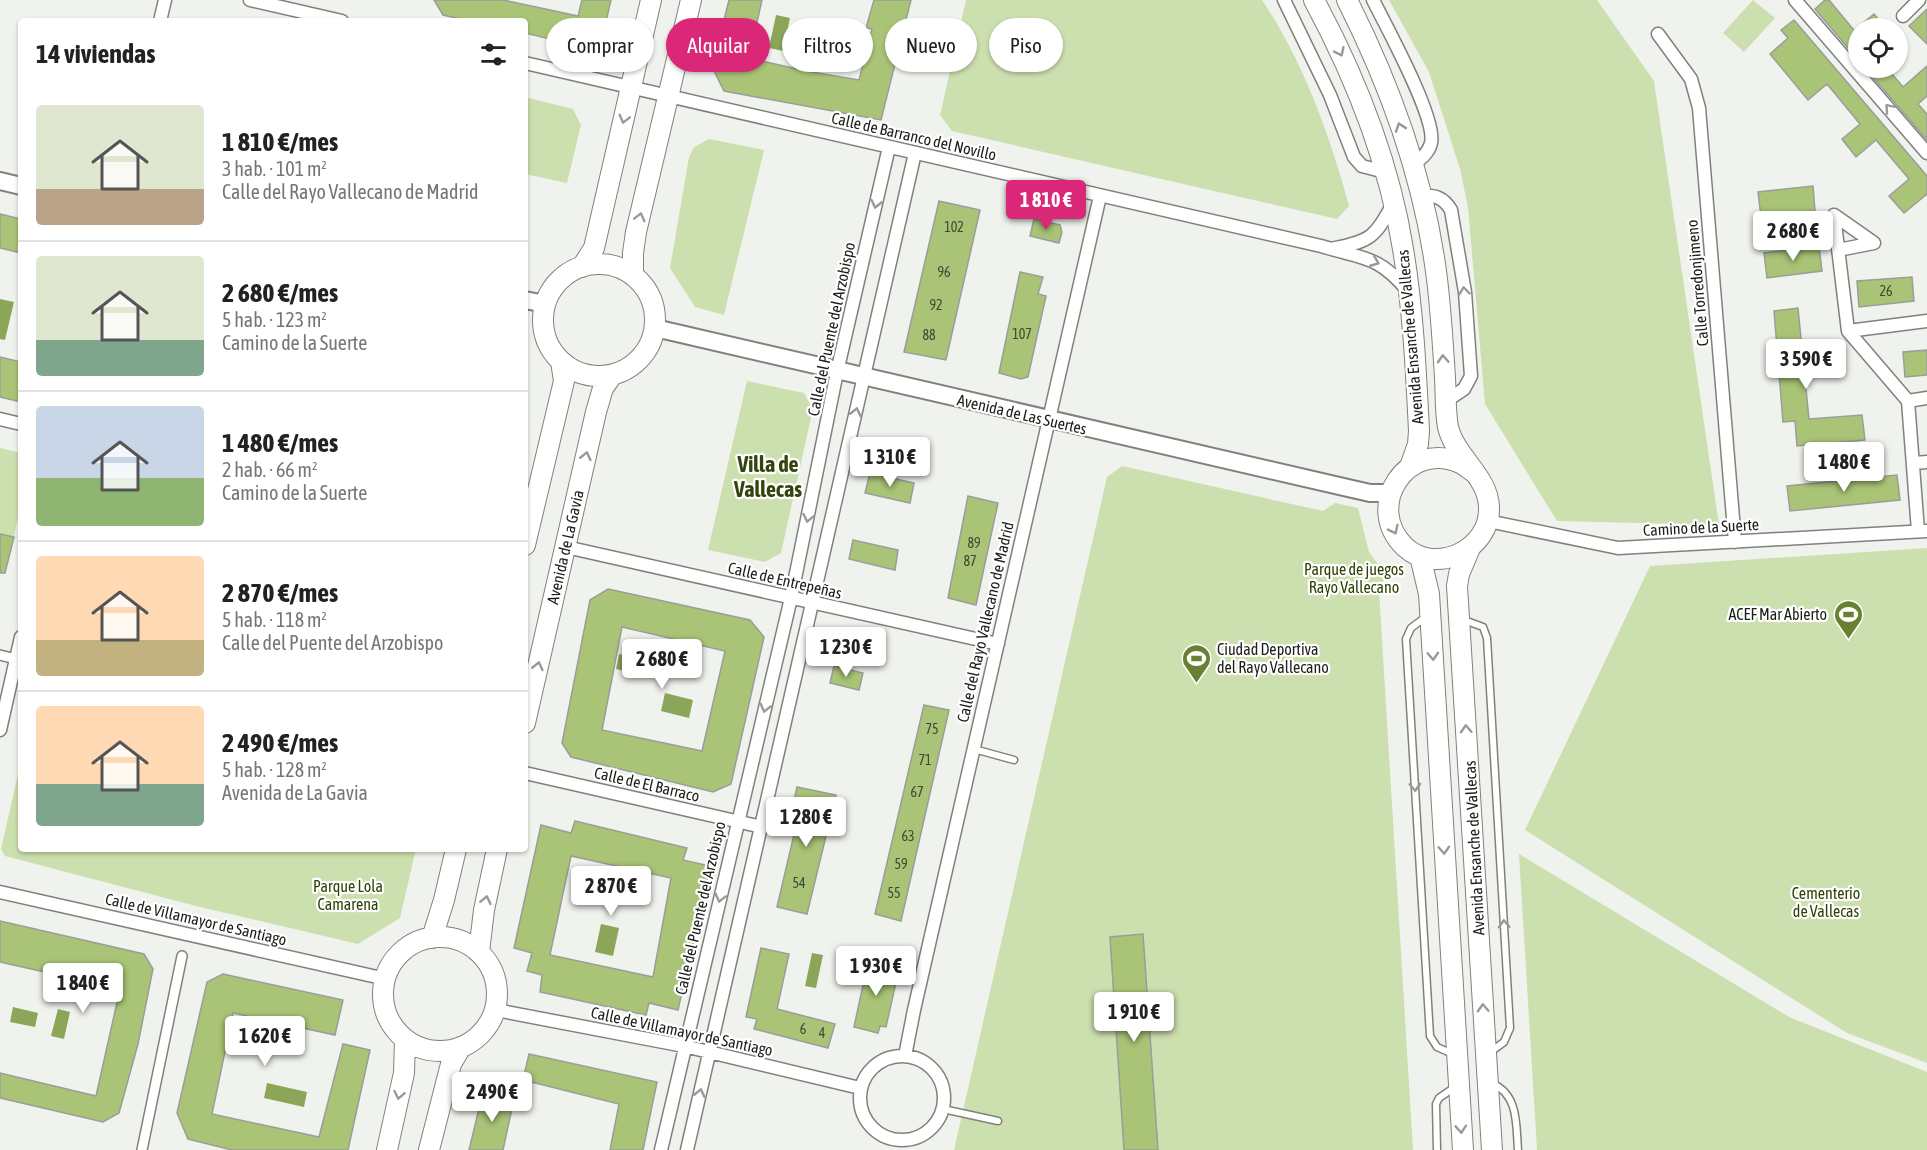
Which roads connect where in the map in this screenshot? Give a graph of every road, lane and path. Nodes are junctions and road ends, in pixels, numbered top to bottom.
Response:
1 (165, 0) edge
2 (250, 0) edge
3 (651, 0) edge
4 (691, 0) edge
5 (1284, 0) edge
6 (1314, 0) edge
7 (1347, 0) edge
8 (1373, 0) edge
9 (1796, 0) edge
10 (1919, 0) edge
11 (1903, 16) dead end
12 (161, 18) edge
13 (329, 18) edge
14 (1658, 34) dead end
15 (528, 64) edge
16 (632, 88) junction
17 (669, 97) junction
18 (889, 147) junction
19 (915, 153) junction
20 (1927, 153) edge
21 (1413, 165) junction
22 (1385, 172) junction
23 (0, 181) edge
24 (18, 185) edge
25 (1100, 196) junction
26 (1420, 196) junction
27 (1393, 204) junction
28 (1331, 249) junction
29 (1838, 250) dead end
30 (582, 267) junction
31 (633, 275) junction
32 (1409, 292) junction
33 (528, 301) edge
34 (545, 304) junction
35 (1927, 321) edge
36 (655, 328) junction
37 (1848, 331) junction
38 (561, 361) junction
39 (837, 372) junction
40 (613, 374) junction
41 (864, 378) junction
42 (1927, 398) edge
43 (1446, 401) junction
44 (1908, 401) junction
45 (0, 419) edge
46 (1048, 420) junction
47 (18, 423) edge
48 (1927, 462) edge
49 (1914, 463) junction
50 (1410, 467) junction
51 (1475, 473) junction
52 (1390, 493) junction
53 (1488, 521) junction
54 (1923, 531) edge
55 (528, 533) edge
56 (1735, 542) junction
57 (566, 547) junction
58 (1470, 548) junction
59 (1420, 556) junction
60 (791, 598) junction
61 (813, 603) junction
62 (998, 644) junction
63 (18, 650) edge
64 (0, 655) edge
65 (16, 658) junction
66 (528, 710) edge
67 (0, 730) edge
68 (974, 749) junction
69 (1014, 760) dead end
70 (528, 774) edge
71 (737, 822) junction
72 (762, 827) junction
73 (455, 852) edge
74 (496, 852) edge
75 (0, 892) edge
76 (432, 938) junction
77 (479, 952) junction
78 (182, 956) dead end
79 (386, 979) junction
80 (496, 1010) junction
81 (405, 1039) junction
82 (684, 1046) junction
83 (461, 1047) junction
84 (710, 1052) junction
85 (905, 1056) junction
86 (1487, 1082) junction
87 (1458, 1084) junction
88 (860, 1088) junction
89 (943, 1109) junction
90 (998, 1121) dead end
91 (884, 1144) edge
92 (142, 1150) edge
93 (387, 1150) edge
94 (429, 1150) edge
95 (661, 1150) edge
96 (687, 1150) edge
97 (1437, 1150) edge
98 (1463, 1150) edge
99 (1491, 1150) edge
100 (1518, 1150) edge

1 - 12 street
2 - 13 street
3 - 16 main road
4 - 17 main road
5 - 22 street
6 -> 22 main road, Avenida Ensanche de Vallecas
21 -> 7 main road, Avenida Ensanche de Vallecas
8 - 21 street
20 -> 9 street
10 - 11 street
14 - 56 street, Calle Torredonjimeno
15 - 16 street, Calle de Barranco del Novillo
16 - 17 street, Calle de Barranco del Novillo
16 -> 30 main road
17 - 18 street, Calle de Barranco del Novillo
31 -> 17 main road
18 - 19 street, Calle de Barranco del Novillo
18 -> 39 street, Calle del Puente del Arzobispo
19 - 25 street, Calle de Barranco del Novillo
19 - 41 street
21 - 26 main road, Avenida Ensanche de Vallecas
22 - 27 main road, Avenida Ensanche de Vallecas
23 - 24 main road
25 - 28 street, Calle de Barranco del Novillo
25 - 46 street, Calle del Rayo Vallecano de Madrid
43 -> 26 main road, Avenida Ensanche de Vallecas
43 -> 26 street, Avenida Ensanche de Vallecas
27 - 28 street, Calle de Barranco del Novillo
27 - 32 main road, Avenida Ensanche de Vallecas
28 -> 32 street, Calle de Barranco del Novillo
29 - 37 street
30 - 31 main road
30 - 34 main road
31 - 36 main road
32 - 50 main road, Avenida Ensanche de Vallecas
33 - 34 main road
34 - 38 main road
35 - 37 street
36 - 39 main road, Avenida de Las Suertes
36 - 40 main road
37 - 44 street
38 - 40 main road
38 - 55 main road
39 - 41 main road, Avenida de Las Suertes
39 -> 60 street, Calle del Puente del Arzobispo
57 -> 40 main road, Avenida de La Gavia
41 - 46 main road, Avenida de Las Suertes
61 -> 41 street
42 - 44 street
43 - 51 main road, Avenida Ensanche de Vallecas
44 - 49 street, Camino de la Suerte
45 - 47 street
46 - 52 main road, Avenida de Las Suertes
46 - 62 street, Calle del Rayo Vallecano de Madrid
48 - 49 street
49 - 54 street, Camino de la Suerte
50 - 51 main road
50 - 52 main road, Avenida Ensanche de Vallecas
51 - 53 main road, Avenida Ensanche de Vallecas
52 -> 59 main road
53 - 56 street, Camino de la Suerte
53 - 58 main road, Avenida Ensanche de Vallecas
54 - 56 street, Camino de la Suerte
57 - 60 street, Calle de Entrepeñas
66 -> 57 main road, Avenida de La Gavia
58 - 59 main road
86 -> 58 main road, Avenida Ensanche de Vallecas
59 -> 87 main road, Avenida Ensanche de Vallecas
60 - 61 street, Calle de Entrepeñas
60 -> 71 street, Calle del Puente del Arzobispo
61 - 62 street, Calle de Entrepeñas
61 - 72 street
62 - 68 street, Calle del Rayo Vallecano de Madrid
63 - 65 street
64 - 65 street
65 - 67 street
68 - 69 lane
68 - 85 street, Calle del Rayo Vallecano de Madrid
70 - 71 street, Calle de El Barraco
71 - 72 street, Calle de El Barraco
71 -> 82 street, Calle del Puente del Arzobispo
72 - 84 street
73 - 76 main road
77 -> 74 main road
75 - 79 street, Calle de Villamayor de Santiago
76 - 77 main road
76 - 79 main road
77 - 80 main road
78 - 92 street
79 - 81 main road
80 - 82 street, Calle de Villamayor de Santiago
80 - 83 main road
81 - 83 main road
81 -> 93 main road
82 - 84 street, Calle de Villamayor de Santiago
82 - 95 street, Calle del Puente del Arzobispo
83 - 94 main road
84 - 88 street, Calle de Villamayor de Santiago
96 -> 84 street
85 - 88 street
85 - 89 street
86 - 99 main road, Avenida Ensanche de Vallecas
86 - 100 lane
87 - 97 lane
87 -> 98 main road, Avenida Ensanche de Vallecas
88 - 91 street
89 - 90 lane
89 - 91 street

